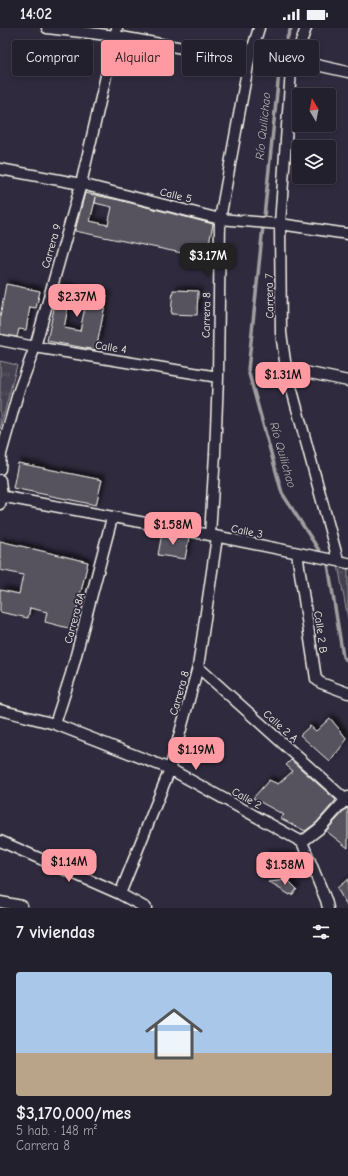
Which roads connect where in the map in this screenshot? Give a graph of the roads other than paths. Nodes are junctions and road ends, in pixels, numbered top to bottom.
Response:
1 (47, 28) edge
2 (259, 28) edge
3 (306, 28) edge
4 (116, 32) edge
5 (302, 40) edge
6 (249, 60) junction
7 (319, 66) edge
8 (348, 72) edge
9 (290, 76) edge
10 (0, 169) edge
11 (81, 184) junction
12 (224, 219) junction
13 (276, 223) junction
14 (348, 234) edge
15 (0, 340) edge
16 (35, 347) junction
17 (286, 368) junction
18 (218, 377) junction
19 (348, 381) edge
20 (0, 469) edge
21 (0, 480) edge
22 (1, 499) edge
23 (112, 518) junction
24 (213, 536) junction
25 (301, 554) junction
26 (339, 561) edge
27 (198, 667) junction
28 (348, 693) edge
29 (0, 710) edge
30 (55, 724) junction
31 (170, 769) junction
32 (347, 800) edge
33 (0, 841) edge
34 (302, 842) junction
35 (120, 894) junction
36 (0, 902) edge
37 (22, 906) dead end
38 (146, 908) edge
39 (328, 908) edge

1 - 4 street
2 - 6 street, Carrera 8
3 - 5 street, Carrera 7
4 - 6 street
4 - 11 street, Carrera 9
6 - 12 street, Carrera 8
7 - 8 street
9 - 13 street, Carrera 7
10 - 11 street, Calle 5
11 - 12 street, Calle 5
11 - 16 street, Carrera 9
12 - 13 street, Calle 5
12 - 18 street, Carrera 8
13 - 14 street, Calle 5
13 - 17 street, Carrera 7
15 - 16 street, Calle 4
16 - 18 street, Calle 4
16 - 20 street, Carrera 9
17 - 19 street
17 - 26 street, Carrera 7
18 - 24 street, Carrera 8
21 - 22 street
22 - 23 street, Calle 3
23 - 24 street, Calle 3
23 - 30 street, Carrera 8A
24 - 25 street, Calle 3
24 - 27 street, Carrera 8
25 - 26 street, Calle 3
25 - 28 street, Calle 2 B
27 - 31 street, Carrera 8
27 - 32 street, Calle 2 A
29 - 30 street, Calle 2
30 - 31 street, Calle 2
31 - 34 street, Calle 2
31 - 35 street, Carrera 8
32 - 34 street
33 - 35 street
34 - 39 street
35 - 38 street
36 - 37 street

